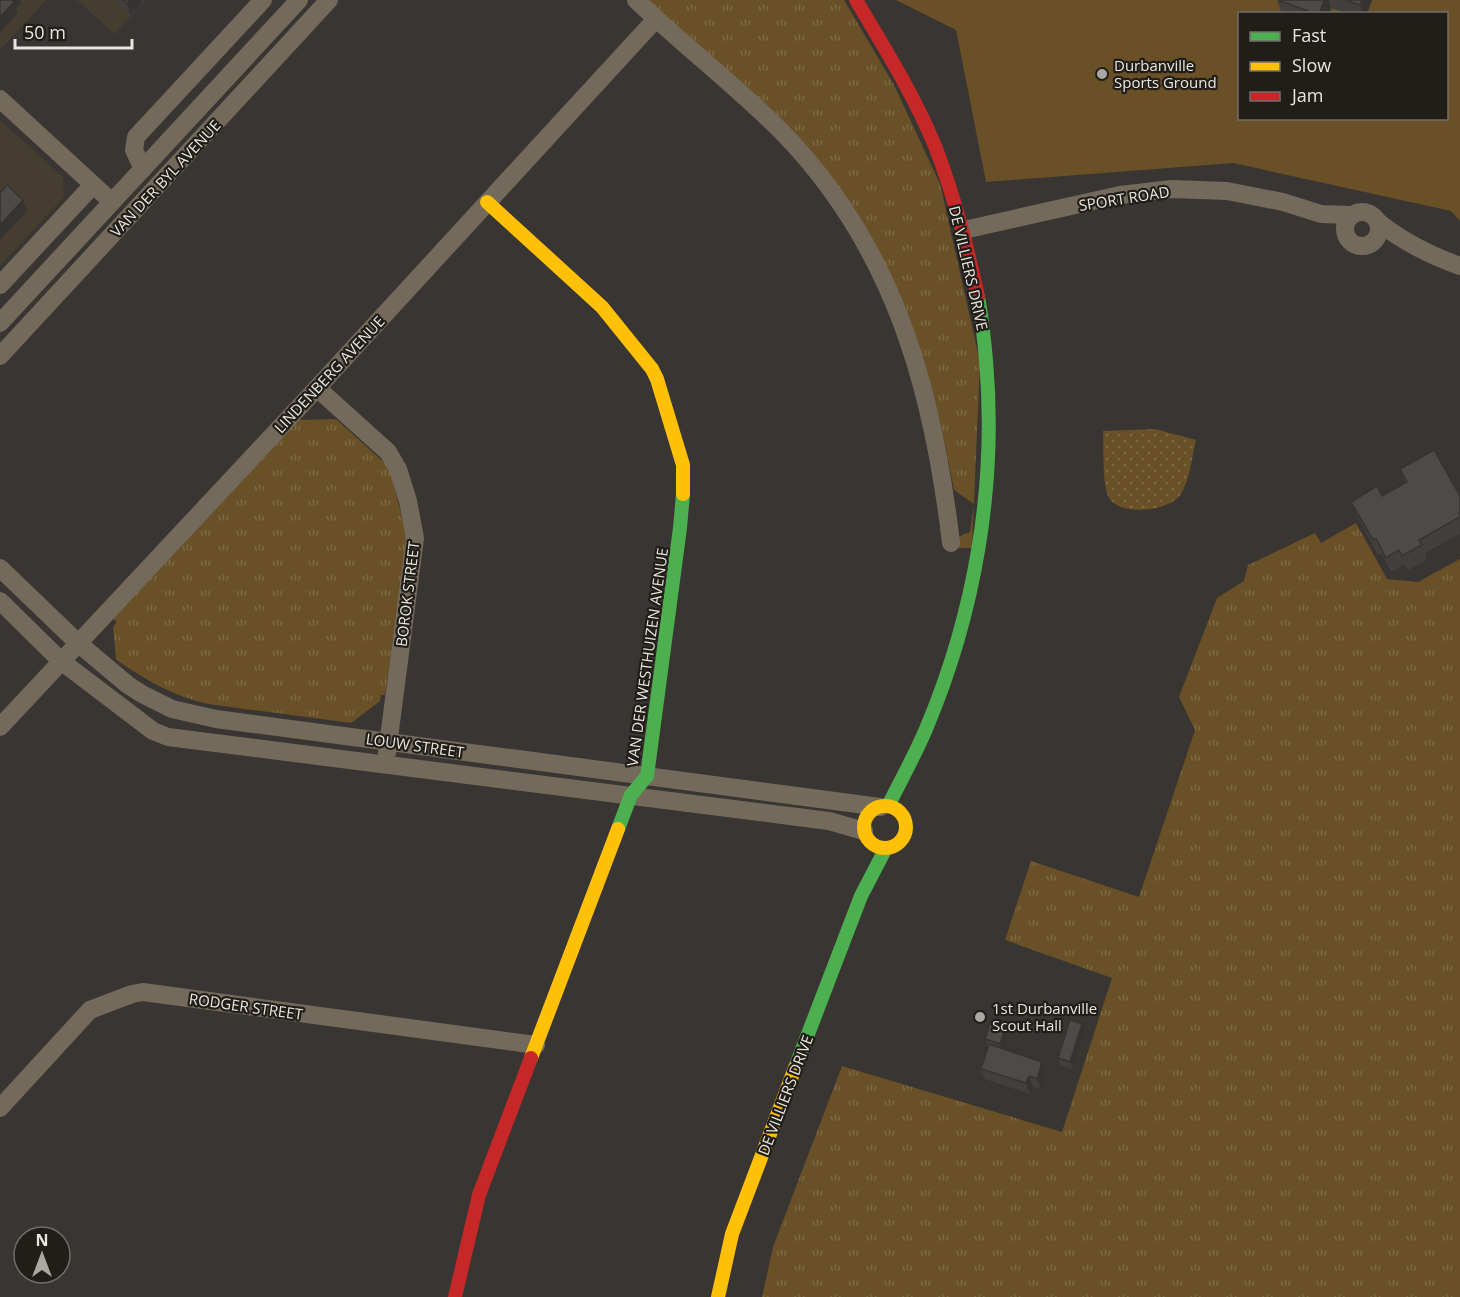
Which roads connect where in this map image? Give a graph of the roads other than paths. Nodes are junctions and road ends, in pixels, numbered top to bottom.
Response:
1 (263, 0) edge
2 (299, 0) edge
3 (329, 0) edge
4 (636, 0) edge
5 (856, 0) edge
6 (656, 19) junction
7 (0, 99) edge
8 (143, 169) junction
9 (93, 185) junction
10 (112, 202) junction
11 (488, 202) junction
12 (1321, 214) junction
13 (1352, 215) junction
14 (1377, 221) junction
15 (964, 230) junction
16 (1345, 235) junction
17 (1373, 243) junction
18 (1428, 254) junction
19 (1460, 266) edge
20 (0, 285) edge
21 (0, 323) edge
22 (0, 356) edge
23 (317, 388) junction
24 (951, 543) dead end
25 (0, 568) edge
26 (0, 601) edge
27 (78, 643) junction
28 (61, 661) junction
29 (0, 727) edge
30 (388, 742) junction
31 (912, 764) junction
32 (386, 765) junction
33 (647, 776) junction
34 (631, 795) junction
35 (884, 806) junction
36 (901, 813) junction
37 (867, 837) junction
38 (886, 848) junction
39 (861, 896) junction
40 (536, 1045) junction
41 (0, 1108) edge
42 (455, 1297) edge
43 (718, 1297) edge

1 - 8 street, VAN DER BYL AVENUE
2 - 8 street, VAN DER BYL AVENUE
3 - 22 street, VAN DER BYL AVENUE
4 - 6 street
5 - 15 street, DE VILLIERS DRIVE
6 - 11 street, LINDENBERG AVENUE
6 - 24 street
7 - 9 street
8 - 10 street, VAN DER BYL AVENUE
9 - 10 street
9 - 20 street
10 - 21 street, VAN DER BYL AVENUE
11 - 23 street, LINDENBERG AVENUE
11 - 33 street, VAN DER WESTHUIZEN AVENUE
12 - 13 street, SPORT ROAD
12 - 15 street, SPORT ROAD
12 - 16 street, SPORT ROAD
13 - 14 street
13 - 16 street
14 - 17 street
14 - 18 street
15 - 31 street, DE VILLIERS DRIVE
16 - 17 street
17 - 18 street
18 - 19 street
23 - 27 street, LINDENBERG AVENUE
23 - 30 street, BOROK STREET
25 - 27 street, LOUW STREET
26 - 28 street, LOUW STREET
27 - 28 street, LINDENBERG AVENUE
27 - 30 street, LOUW STREET
28 - 29 street, LINDENBERG AVENUE
28 - 32 street, LOUW STREET
30 - 32 street, BOROK STREET
30 - 33 street, LOUW STREET
31 - 35 street, DE VILLIERS DRIVE
31 - 36 street, DE VILLIERS DRIVE
32 - 34 street, LOUW STREET
33 - 34 street, VAN DER WESTHUIZEN AVENUE
33 - 35 street, LOUW STREET
34 - 37 street, LOUW STREET
34 - 40 street, VAN DER WESTHUIZEN AVENUE
35 - 36 street
35 - 37 street
36 - 38 street
37 - 38 street
37 - 39 street, DE VILLIERS DRIVE
38 - 39 street, DE VILLIERS DRIVE
39 - 43 street, DE VILLIERS DRIVE
40 - 41 street, RODGER STREET
40 - 42 street, VAN DER WESTHUIZEN AVENUE

